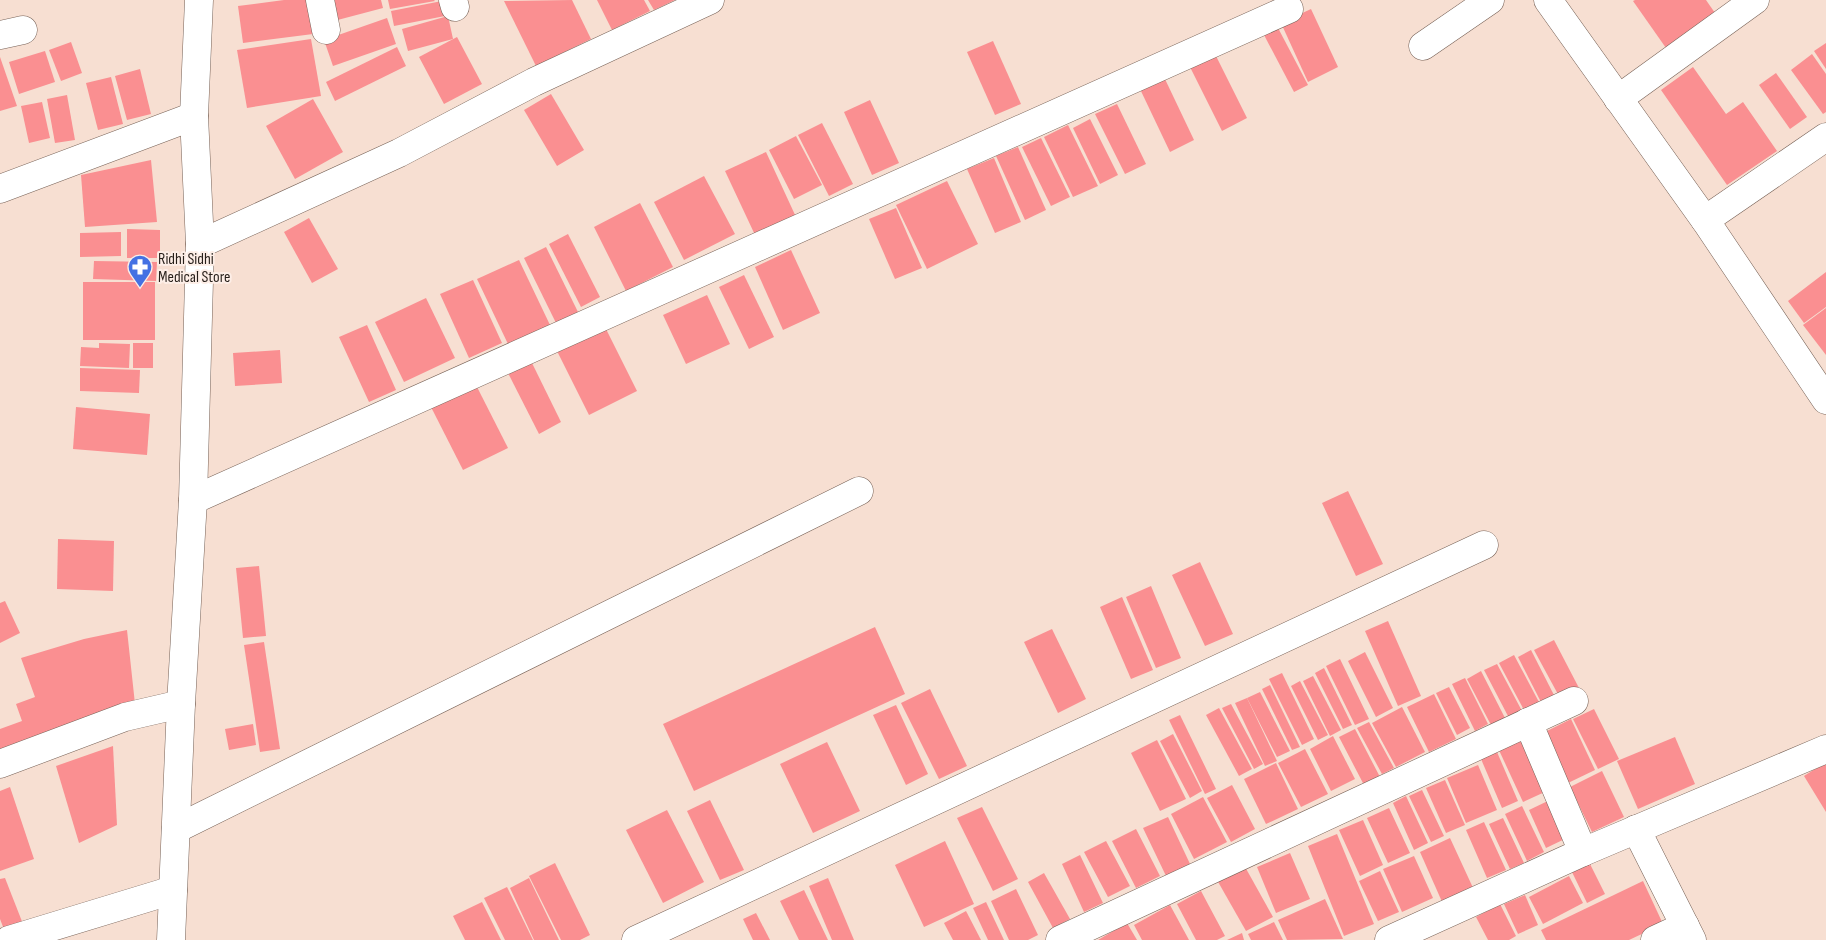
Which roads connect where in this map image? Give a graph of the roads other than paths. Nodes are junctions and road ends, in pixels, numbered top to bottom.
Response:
1 (199, 0) edge
2 (320, 0) edge
3 (710, 0) edge
4 (1490, 0) edge
5 (1548, 0) edge
6 (1755, 0) edge
7 (1289, 9) dead end
8 (326, 30) dead end
9 (1423, 46) dead end
10 (1618, 98) junction
11 (194, 116) junction
12 (1826, 138) edge
13 (0, 189) edge
14 (1705, 220) junction
15 (200, 244) junction
16 (1826, 400) edge
17 (859, 491) dead end
18 (193, 500) junction
19 (1484, 545) dead end
20 (1574, 701) dead end
21 (181, 704) junction
22 (1528, 722) junction
23 (1826, 749) edge
24 (0, 764) edge
25 (176, 829) junction
26 (1636, 829) junction
27 (1583, 852) junction
28 (173, 890) junction
29 (1688, 933) edge
30 (9, 940) edge
31 (171, 940) edge
32 (636, 940) edge
33 (1060, 940) edge
34 (1389, 940) edge
35 (1655, 940) edge

1 - 11 street
2 - 8 street
3 - 15 street
4 - 9 street
5 - 10 street
6 - 10 street
7 - 18 street
10 - 14 street
11 - 13 street
11 - 15 street
12 - 14 street
14 - 16 street
15 - 18 street
17 - 25 street
18 - 21 street
19 - 32 street
20 - 22 street
21 - 24 street
21 - 25 street
22 - 27 street
22 - 33 street
23 - 26 street
25 - 28 street
26 - 27 street
26 - 29 street
27 - 34 street
28 - 30 street
28 - 31 street
29 - 35 street

